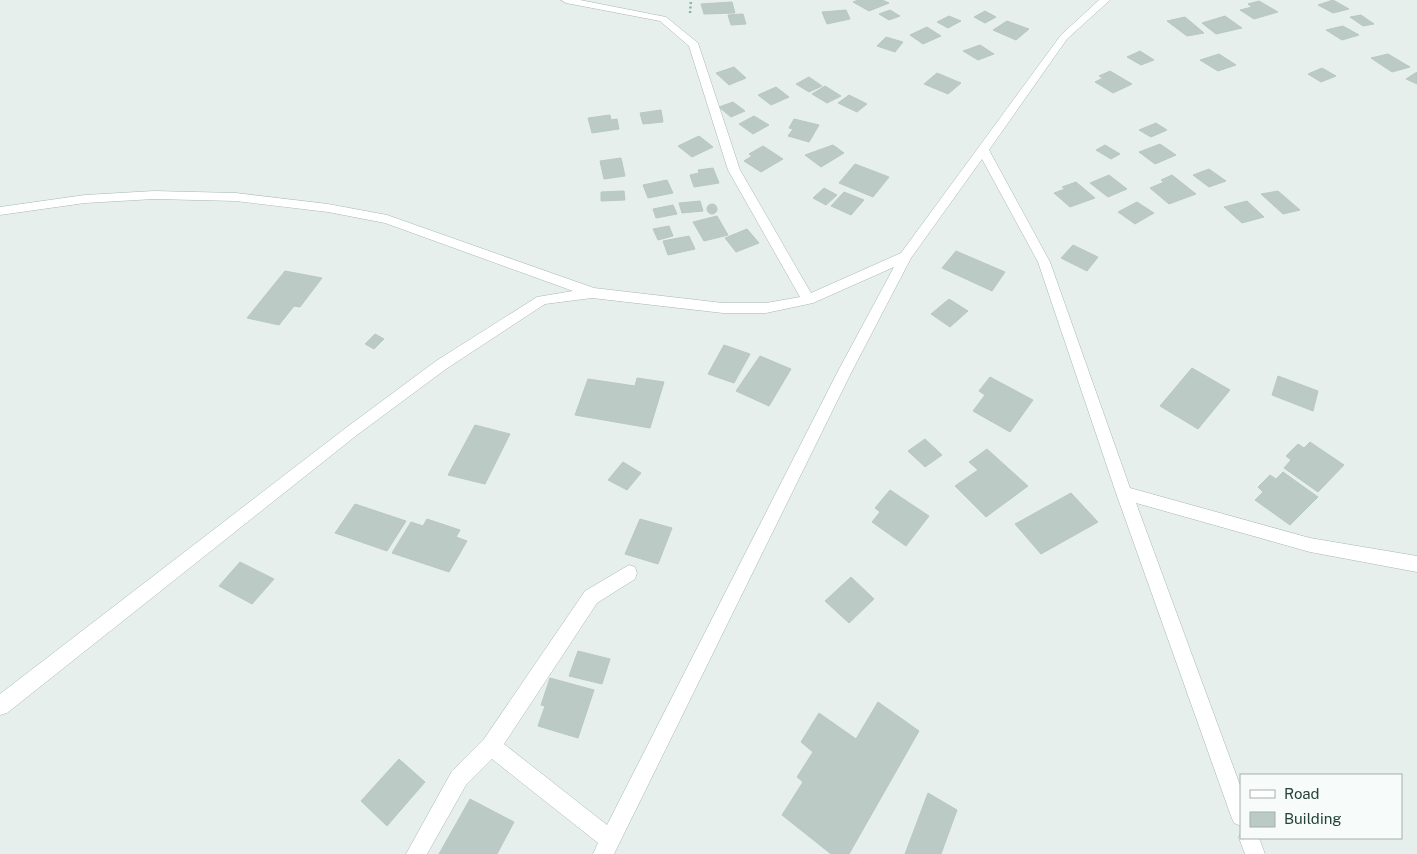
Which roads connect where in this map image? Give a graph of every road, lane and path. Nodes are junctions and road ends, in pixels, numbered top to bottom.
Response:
1 (566, 0) edge
2 (1104, 0) edge
3 (982, 148) junction
4 (0, 211) edge
5 (906, 256) junction
6 (592, 293) junction
7 (808, 300) junction
8 (1124, 494) junction
9 (1417, 564) edge
10 (628, 573) dead end
11 (0, 706) edge
12 (491, 746) junction
13 (1240, 813) edge
14 (1249, 839) edge
15 (607, 847) edge
16 (416, 854) edge
17 (1255, 854) edge

1 - 7 street
2 - 3 street
3 - 5 street
3 - 8 street
4 - 6 street
5 - 7 street
5 - 15 street
6 - 7 street
6 - 11 street
8 - 9 street
8 - 13 street
10 - 12 street
12 - 15 street
12 - 16 street
14 - 17 street

